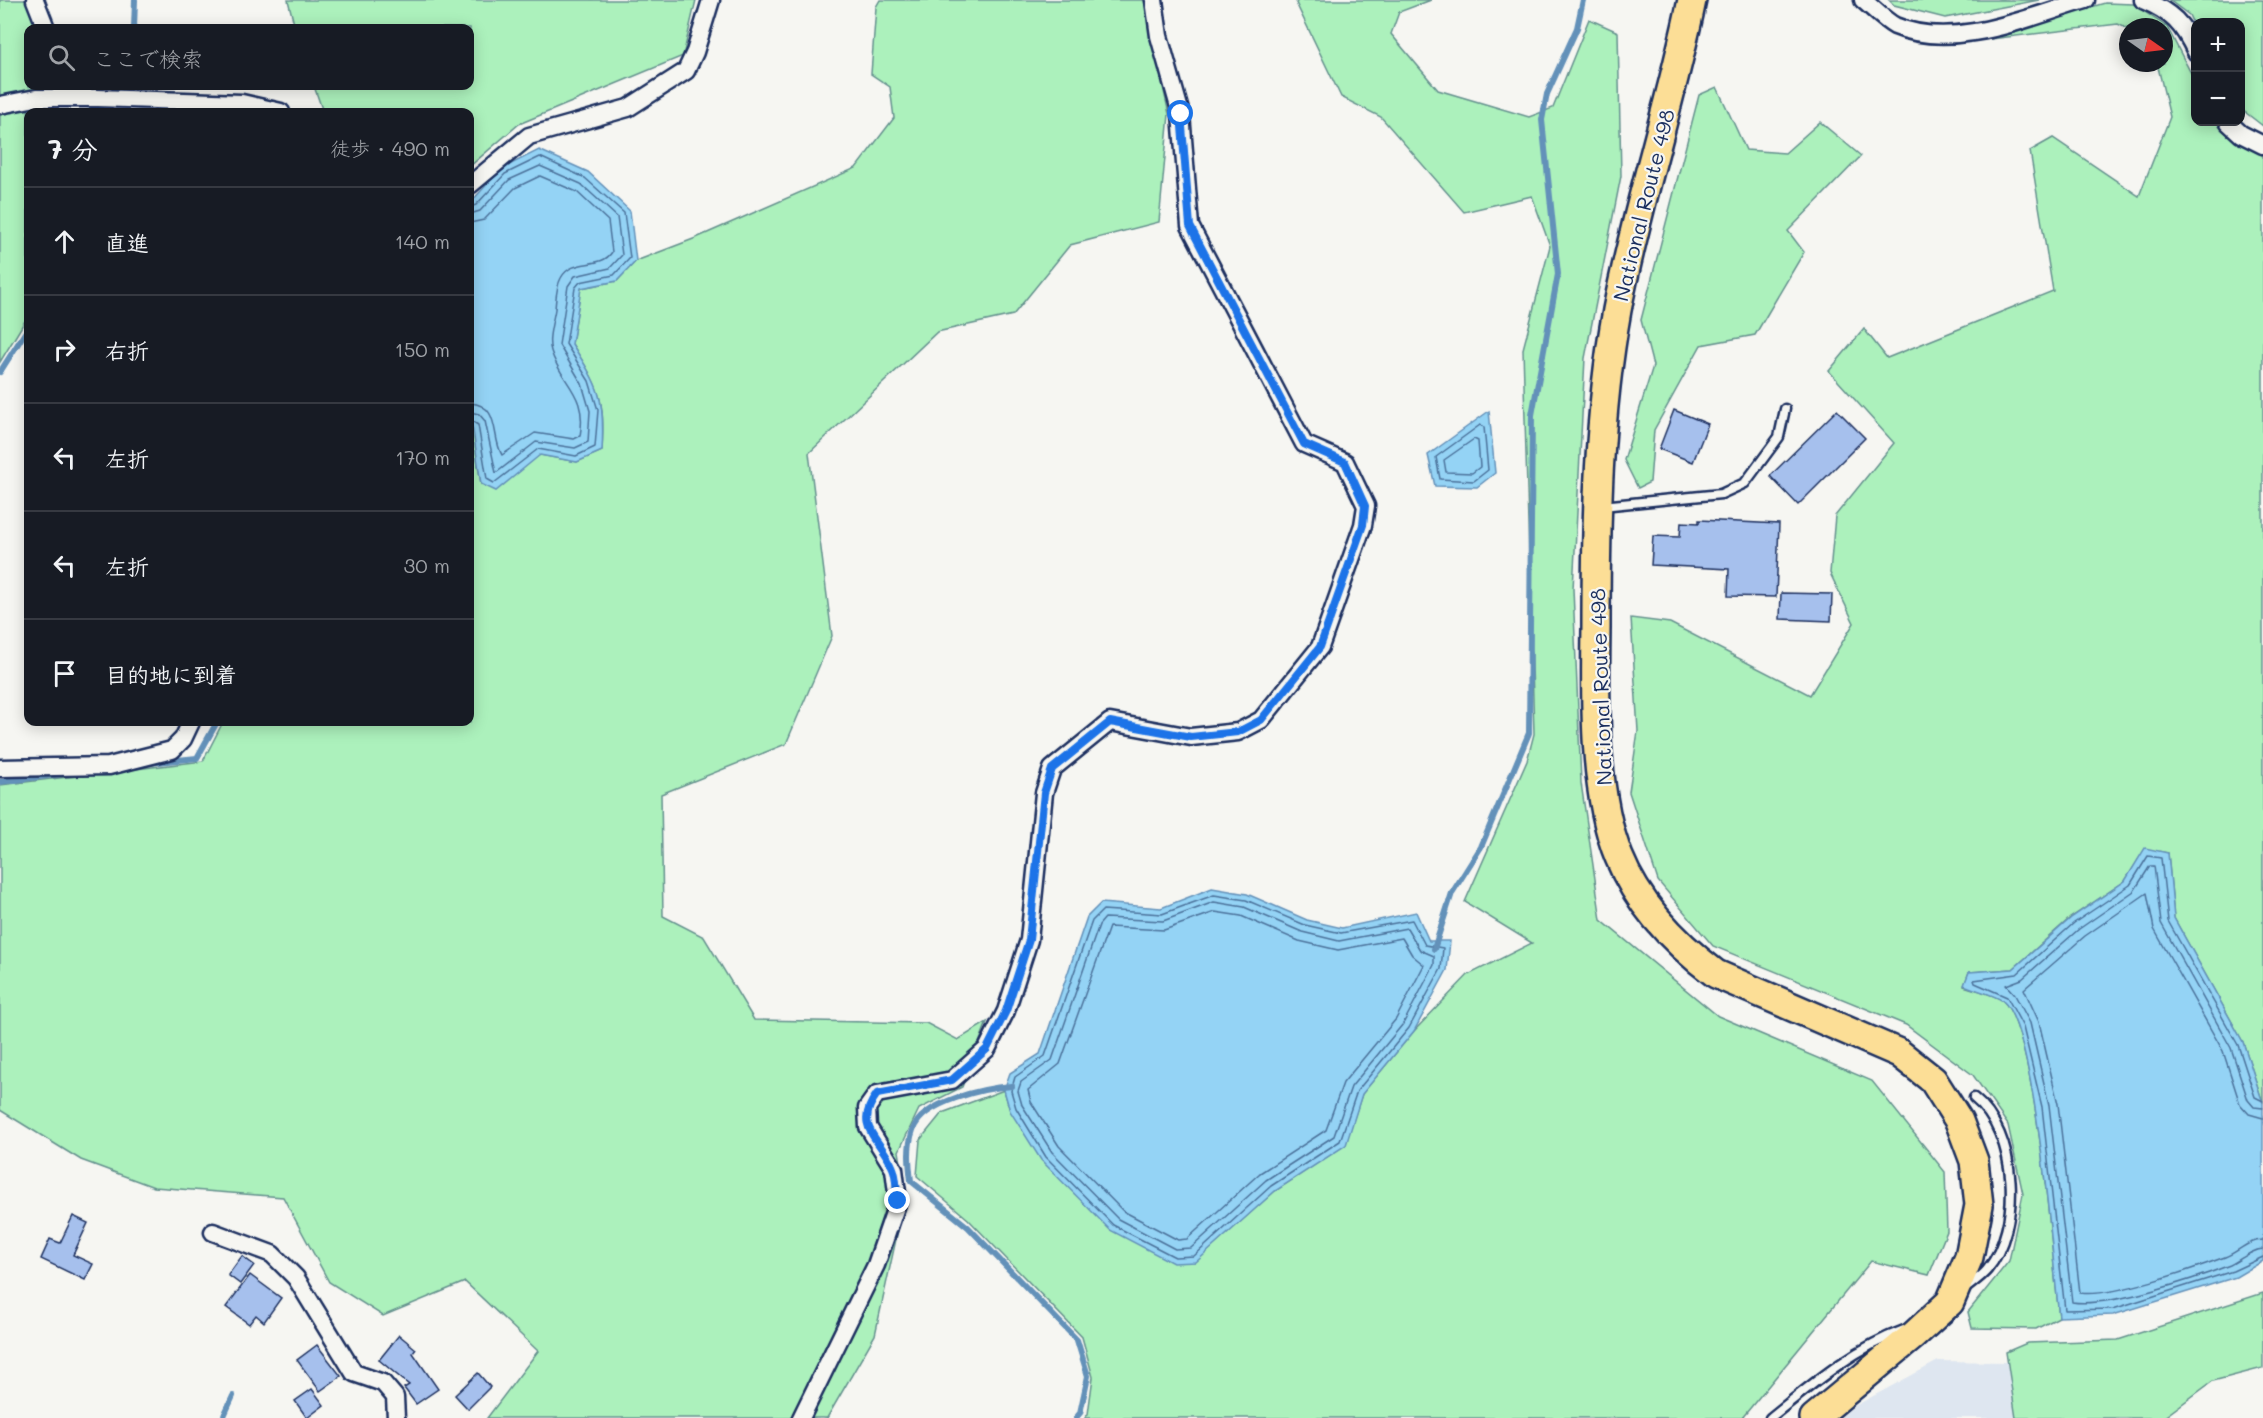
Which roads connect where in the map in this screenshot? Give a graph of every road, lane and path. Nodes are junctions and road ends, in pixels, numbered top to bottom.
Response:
1 (35, 0) edge
2 (711, 0) edge
3 (1154, 0) edge
4 (1692, 0) edge
5 (1863, 0) edge
6 (2086, 0) edge
7 (2143, 0) edge
8 (44, 24) edge
9 (2191, 42) edge
10 (38, 92) edge
11 (0, 105) edge
12 (159, 106) edge
13 (264, 108) edge
14 (2232, 126) edge
15 (2263, 145) edge
16 (474, 182) edge
17 (1785, 410) dead end
18 (1596, 507) junction
19 (189, 726) edge
20 (0, 768) edge
21 (1974, 1098) dead end
22 (213, 1232) dead end
23 (1950, 1302) junction
24 (1931, 1320) junction
25 (396, 1418) edge
26 (801, 1418) edge
27 (1770, 1418) edge
28 (1814, 1418) edge

1 - 8 street
2 - 16 street
3 - 26 street
4 - 18 highway, National Route 498
5 - 6 street
7 - 9 street
10 - 11 street
10 - 12 street
12 - 13 street
14 - 15 street
17 - 18 lane
18 - 23 highway, National Route 498
19 - 20 street
21 - 23 lane
22 - 25 street
23 - 24 highway, National Route 498
24 - 27 lane
24 - 28 highway, National Route 498

